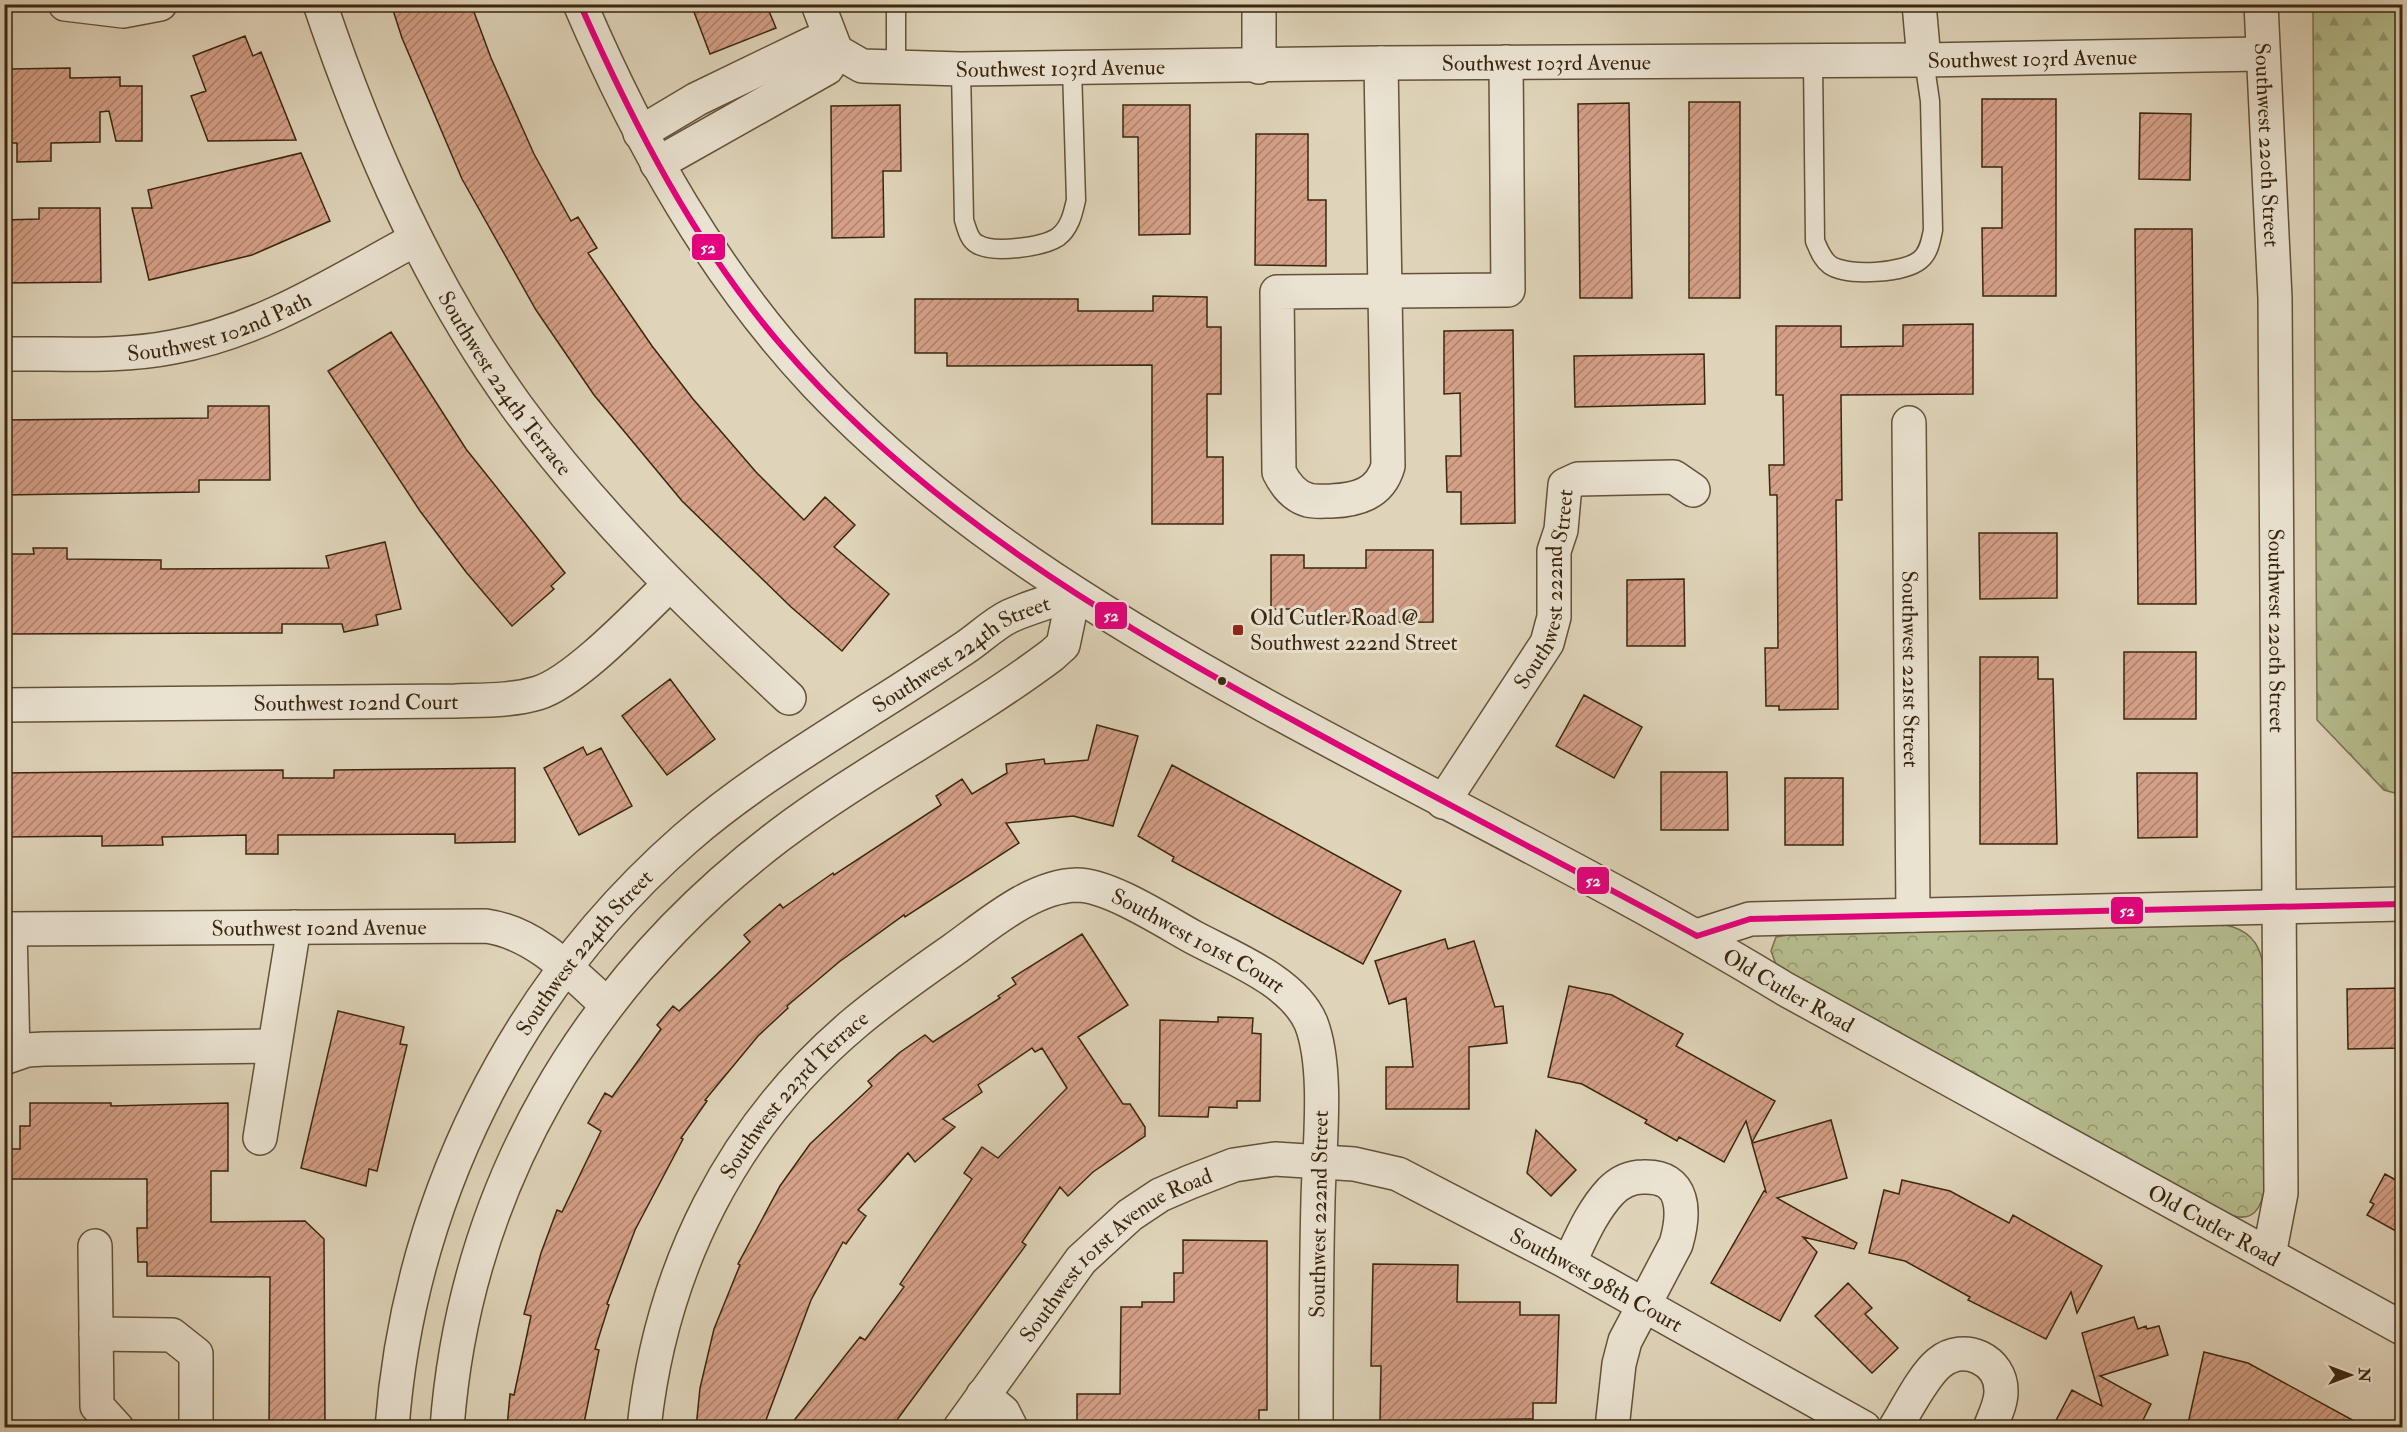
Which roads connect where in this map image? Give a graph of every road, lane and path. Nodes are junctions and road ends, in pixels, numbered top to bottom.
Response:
1 (65, 4) edge
2 (160, 4) edge
3 (320, 4) edge
4 (580, 4) edge
5 (818, 4) edge
6 (896, 4) edge
7 (1259, 4) edge
8 (1918, 4) edge
9 (2261, 4) edge
10 (836, 51) junction
11 (2261, 54) junction
12 (1924, 60) junction
13 (1813, 61) junction
14 (1506, 62) junction
15 (1381, 63) junction
16 (896, 67) junction
17 (1259, 67) junction
18 (1072, 68) junction
19 (961, 69) junction
20 (640, 133) junction
21 (657, 164) junction
22 (416, 238) junction
23 (1385, 292) junction
24 (4, 354) edge
25 (1909, 423) dead end
26 (1693, 490) dead end
27 (669, 585) junction
28 (1074, 593) junction
29 (789, 698) dead end
30 (4, 705) edge
31 (1443, 802) junction
32 (1092, 886) joint
33 (2403, 904) edge
34 (2278, 905) junction
35 (1913, 915) junction
36 (294, 927) junction
37 (7, 929) edge
38 (1697, 936) junction
39 (565, 967) junction
40 (606, 1004) junction
41 (1301, 1004) joint
42 (8, 1015) edge
43 (274, 1046) junction
44 (9, 1056) edge
45 (260, 1138) dead end
46 (1319, 1160) junction
47 (94, 1246) dead end
48 (2270, 1255) junction
49 (1569, 1263) junction
50 (1643, 1303) junction
51 (2403, 1328) edge
52 (96, 1334) junction
53 (983, 1395) junction
54 (117, 1428) edge
55 (196, 1428) edge
56 (392, 1428) edge
57 (447, 1428) edge
58 (644, 1428) edge
59 (960, 1428) edge
60 (1011, 1428) edge
61 (1316, 1428) edge
62 (1612, 1428) edge
63 (1864, 1428) edge
64 (1895, 1428) edge
65 (1990, 1428) edge

1 - 2 street
3 - 22 street, Southwest 224th Terrace
4 - 20 street, Old Cutler Road
5 - 10 street
6 - 16 lane
7 - 17 street
8 - 12 street
9 - 11 street, Southwest 220th Street
10 - 16 street, Southwest 103rd Avenue
10 - 20 street, Southwest 103rd Avenue
10 - 21 street
11 - 12 street, Southwest 103rd Avenue
11 - 34 street, Southwest 220th Street
12 - 13 street, Southwest 103rd Avenue
12 - 13 lane
13 - 14 street, Southwest 103rd Avenue
14 - 15 street, Southwest 103rd Avenue
14 - 23 street
15 - 17 street, Southwest 103rd Avenue
15 - 23 street
16 - 19 street, Southwest 103rd Avenue
17 - 18 street, Southwest 103rd Avenue
18 - 19 street, Southwest 103rd Avenue
18 - 19 lane
20 - 21 street, Old Cutler Road
21 - 28 street, Old Cutler Road
22 - 24 street, Southwest 102nd Path
22 - 27 street, Southwest 224th Terrace
23 - 23 street
25 - 35 street, Southwest 221st Street
26 - 31 street, Southwest 222nd Street
27 - 29 street, Southwest 224th Terrace
27 - 30 street, Southwest 102nd Court
28 - 31 street, Old Cutler Road
28 - 39 street, Southwest 224th Street
28 - 40 street, Southwest 224th Street
31 - 38 street, Old Cutler Road
32 - 41 street, Southwest 101st Court
32 - 58 street, Southwest 223rd Terrace
33 - 34 street
34 - 35 street
34 - 48 street, Southwest 220th Street
35 - 38 street
36 - 37 street, Southwest 102nd Avenue
36 - 39 street, Southwest 102nd Avenue
36 - 43 street
37 - 42 street
38 - 48 street, Old Cutler Road
39 - 40 street, Southwest 102nd Avenue
39 - 56 street, Southwest 224th Street
40 - 57 street, Southwest 224th Street
41 - 46 street, Southwest 222nd Street
42 - 44 street
43 - 44 street
43 - 45 street
46 - 49 street, Southwest 98th Court
46 - 53 street, Southwest 101st Avenue Road
46 - 61 street, Southwest 222nd Street
47 - 52 street
48 - 51 street, Old Cutler Road
49 - 50 street, Southwest 98th Court
49 - 50 street
50 - 62 street
50 - 63 street, Southwest 98th Court
52 - 54 street
52 - 55 street
53 - 59 street, Southwest 101st Avenue Road
53 - 60 street
64 - 65 street

